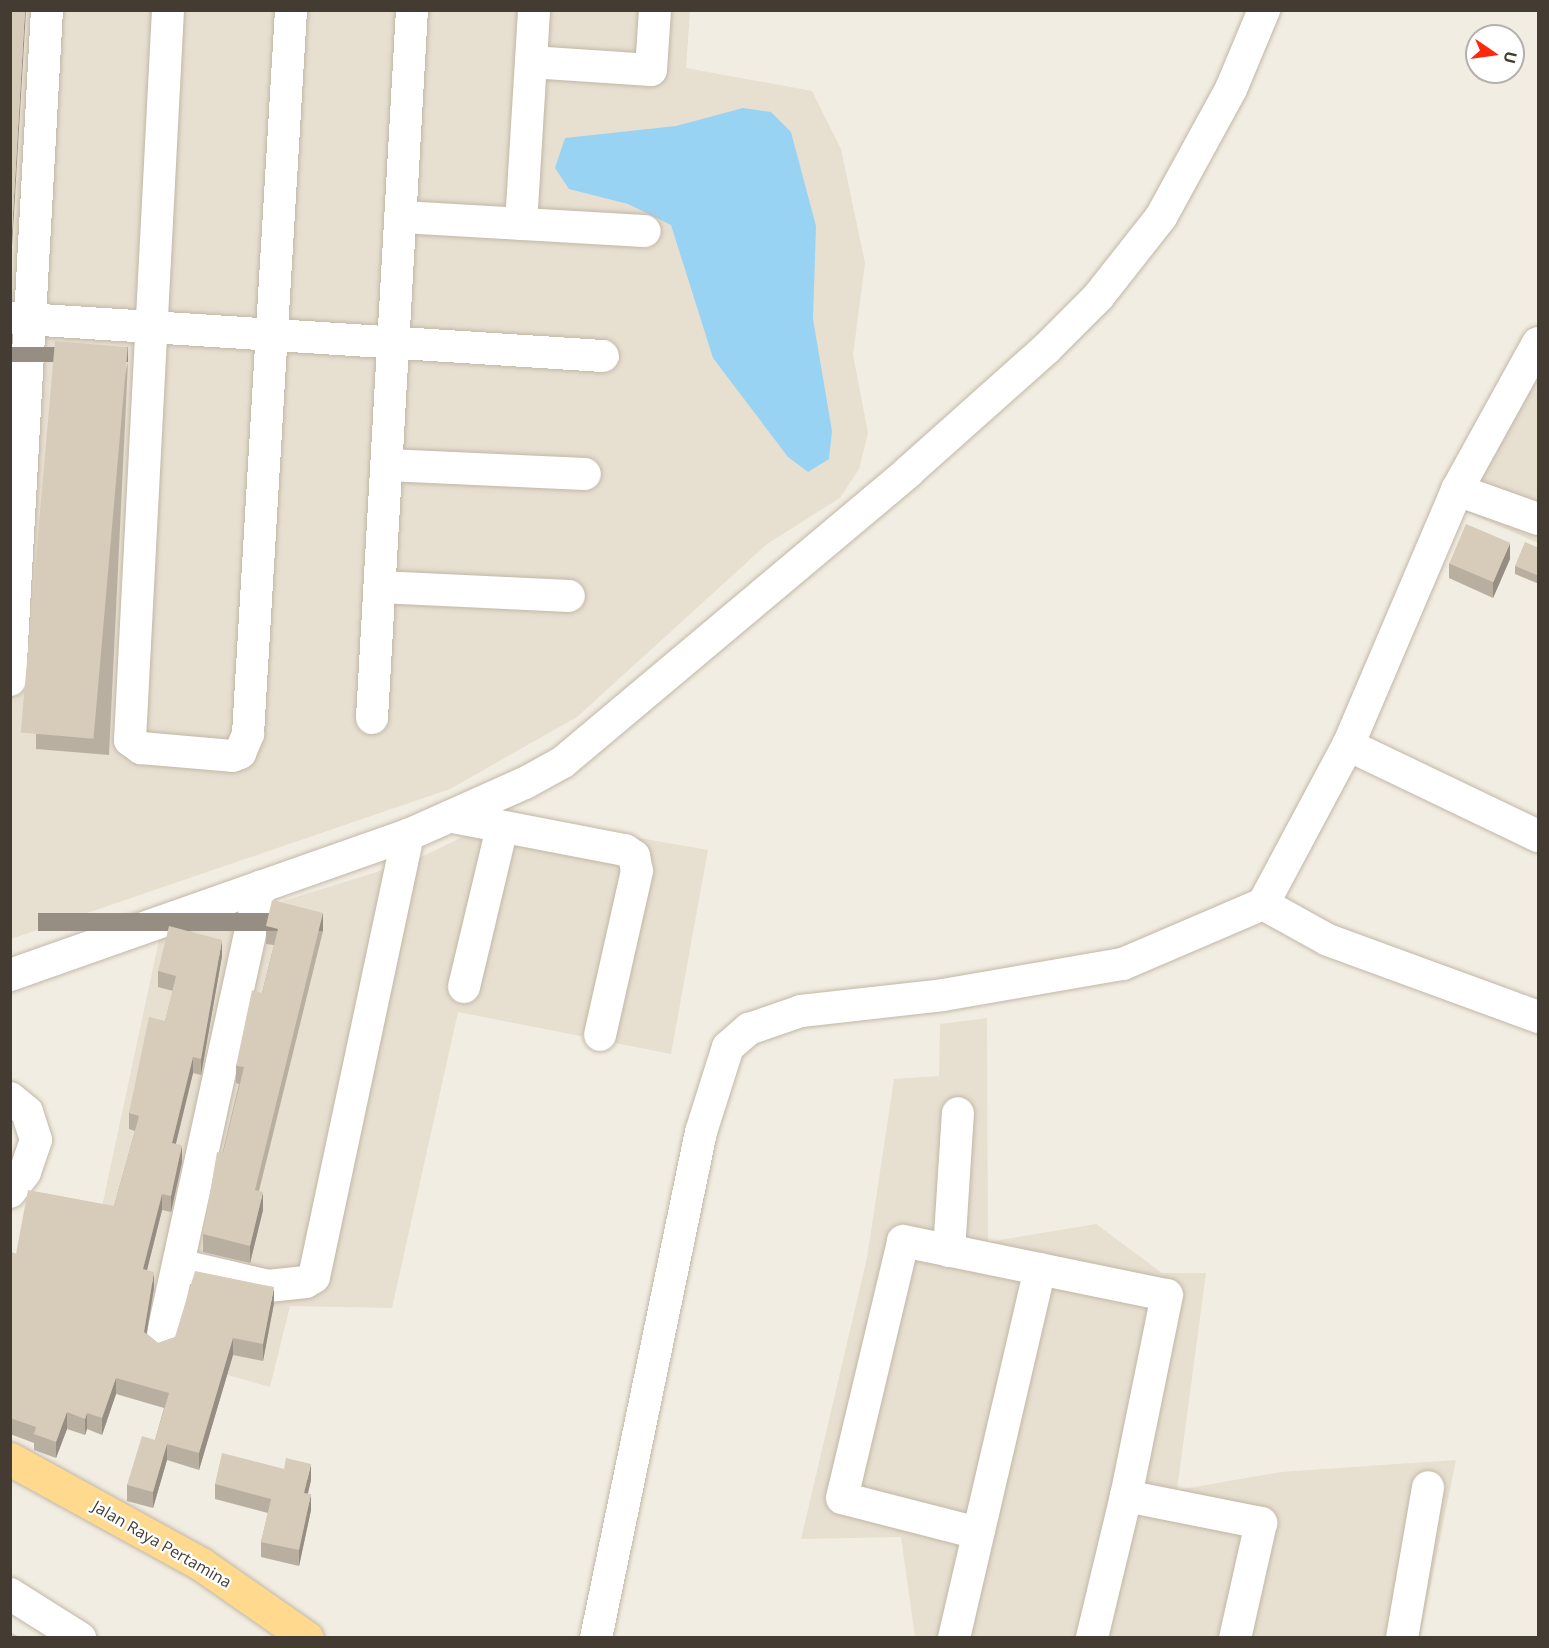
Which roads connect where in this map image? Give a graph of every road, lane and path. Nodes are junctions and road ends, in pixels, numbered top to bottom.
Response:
1 (47, 10) edge
2 (168, 10) edge
3 (291, 10) edge
4 (412, 10) edge
5 (534, 10) edge
6 (655, 10) edge
7 (1264, 10) edge
8 (531, 62) junction
9 (401, 218) junction
10 (521, 224) junction
11 (645, 231) dead end
12 (20, 318) edge
13 (151, 326) junction
14 (272, 335) junction
15 (395, 342) junction
16 (1539, 343) edge
17 (603, 356) dead end
18 (387, 465) junction
19 (585, 474) dead end
20 (1457, 490) junction
21 (1539, 519) edge
22 (380, 587) junction
23 (569, 596) dead end
24 (10, 680) edge
25 (372, 718) dead end
26 (1348, 745) junction
27 (453, 817) junction
28 (502, 828) junction
29 (408, 835) junction
30 (1539, 836) edge
31 (260, 886) junction
32 (1263, 904) junction
33 (10, 975) edge
34 (464, 987) dead end
35 (1539, 1017) edge
36 (600, 1035) dead end
37 (10, 1098) edge
38 (958, 1113) dead end
39 (10, 1192) edge
40 (949, 1251) junction
41 (179, 1265) junction
42 (1040, 1269) junction
43 (161, 1342) edge
44 (10, 1459) edge
45 (1428, 1487) dead end
46 (1126, 1496) junction
47 (978, 1533) junction
48 (10, 1594) edge
49 (80, 1638) edge
50 (308, 1638) edge
51 (596, 1638) edge
52 (954, 1638) edge
53 (1092, 1638) edge
54 (1235, 1638) edge
55 (1402, 1638) edge

1 - 12 street
2 - 13 street
3 - 14 street
4 - 9 street
5 - 8 street
6 - 8 street
7 - 27 street
8 - 10 street
9 - 10 street
9 - 15 street
10 - 11 street
12 - 13 street
12 - 24 street
13 - 14 street
13 - 14 street
14 - 15 street
15 - 17 street
15 - 18 street
16 - 20 street
18 - 19 street
18 - 22 street
20 - 21 street
20 - 26 street
22 - 23 street
22 - 25 street
26 - 30 street
26 - 32 street
27 - 28 street
27 - 29 street
28 - 34 street
28 - 36 street
29 - 31 street
29 - 41 street
31 - 33 street
31 - 41 street
32 - 35 street
32 - 51 street
37 - 39 street
38 - 40 street
40 - 42 street
40 - 47 street
41 - 43 street
42 - 46 street
42 - 47 street
44 - 50 main road, Jalan Raya Pertamina
45 - 55 street
46 - 53 street
46 - 54 street
47 - 52 street
48 - 49 street

